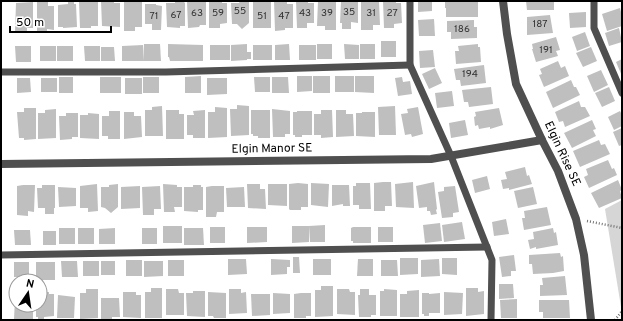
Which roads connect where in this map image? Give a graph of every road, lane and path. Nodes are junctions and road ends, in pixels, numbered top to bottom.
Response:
1 (410, 1) edge
2 (503, 1) edge
3 (594, 1) edge
4 (410, 65) junction
5 (1, 72) edge
6 (622, 93) edge
7 (542, 140) junction
8 (451, 156) junction
9 (1, 164) edge
10 (576, 219) junction
11 (622, 228) edge
12 (487, 247) junction
13 (1, 255) edge
14 (622, 311) edge
15 (491, 320) edge
16 (591, 320) edge
17 (615, 320) edge

1 - 4 lane
2 - 7 street, Elgin Rise SE
3 - 6 lane
4 - 5 lane
4 - 8 lane
7 - 8 street, Elgin Manor SE
7 - 10 street, Elgin Rise SE
8 - 9 street, Elgin Manor SE
8 - 12 lane
10 - 11 path
10 - 16 street, Elgin Rise SE
12 - 13 lane
12 - 15 lane
14 - 17 path

